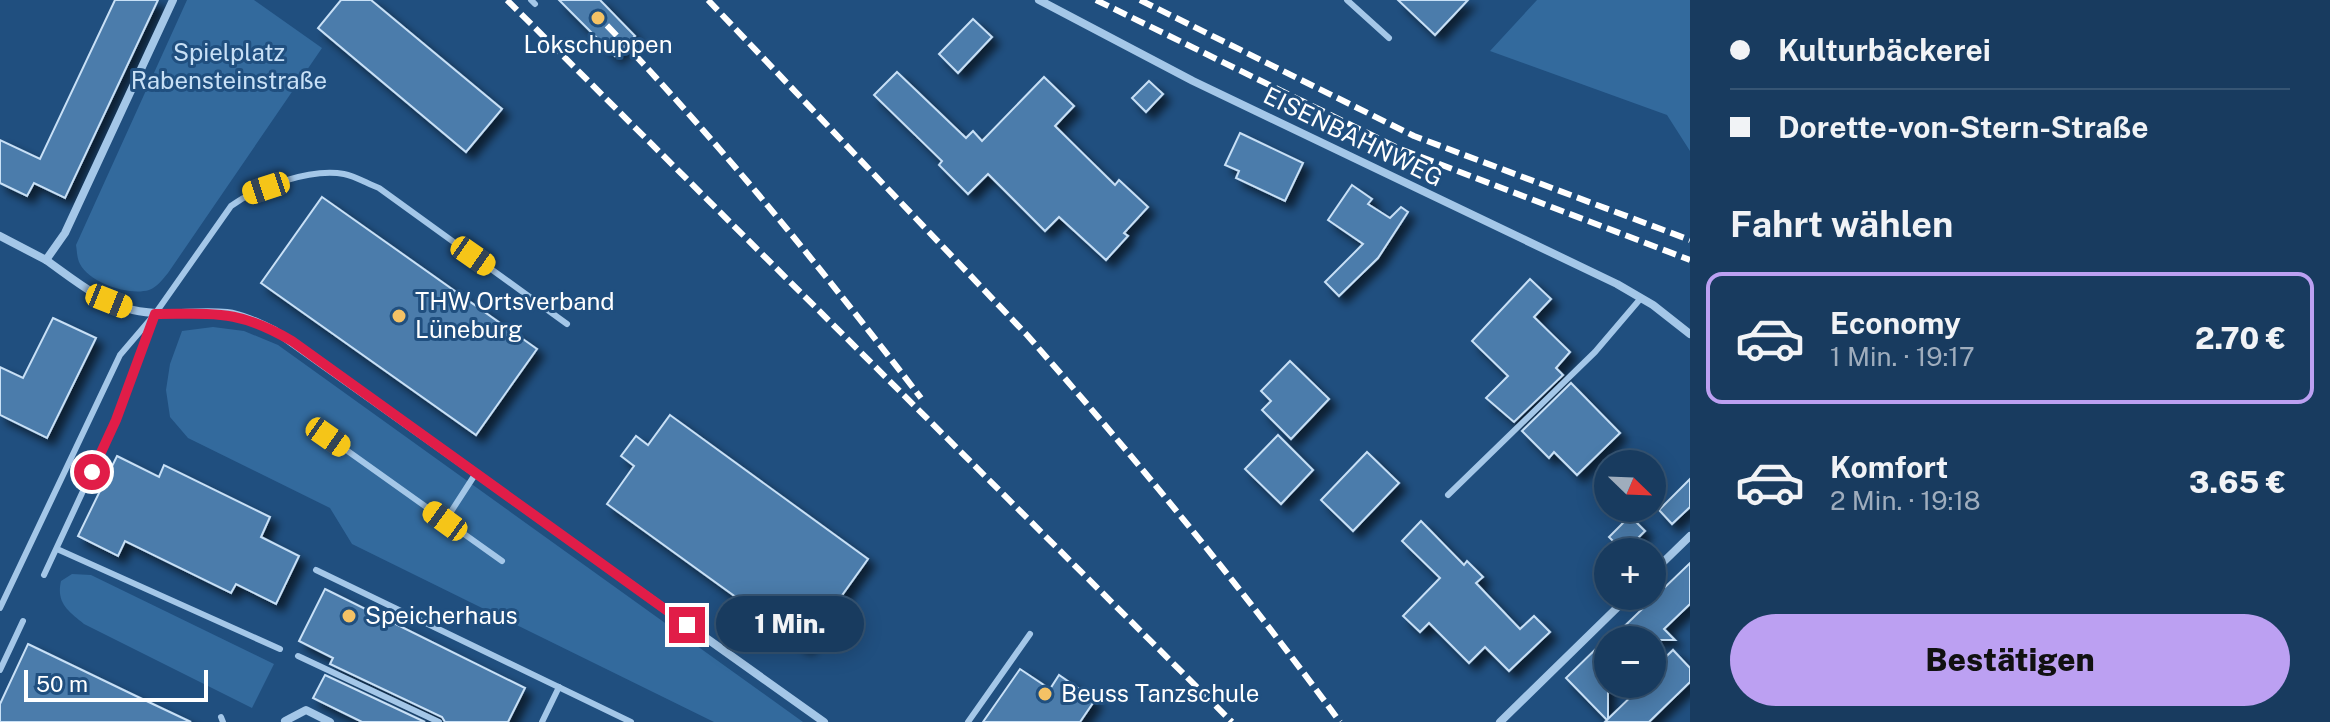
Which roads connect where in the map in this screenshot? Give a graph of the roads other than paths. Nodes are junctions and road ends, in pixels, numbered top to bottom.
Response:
1 (173, 0) edge
2 (1039, 0) edge
3 (1347, 0) edge
4 (1389, 38) dead end
5 (0, 236) edge
6 (46, 260) junction
7 (1641, 298) junction
8 (155, 314) junction
9 (567, 324) dead end
10 (1690, 334) edge
11 (328, 437) dead end
12 (476, 473) junction
13 (1448, 495) dead end
14 (445, 521) junction
15 (1690, 536) edge
16 (57, 549) junction
17 (1666, 559) edge
18 (502, 561) dead end
19 (316, 570) dead end
20 (44, 575) dead end
21 (0, 608) edge
22 (1615, 610) edge
23 (23, 621) dead end
24 (1030, 634) dead end
25 (280, 649) dead end
26 (298, 656) dead end
27 (0, 670) edge
28 (559, 687) junction
29 (617, 719) edge
30 (285, 721) edge
31 (330, 722) edge
32 (439, 722) edge
33 (542, 722) edge
34 (631, 722) edge
35 (824, 722) edge
36 (968, 722) edge
37 (1500, 722) edge

1 - 6 street
2 - 7 street, EISENBAHNWEG
3 - 4 lane
5 - 6 street
6 - 8 street
7 - 10 street, EISENBAHNWEG
7 - 13 lane
8 - 9 lane
8 - 12 street
8 - 16 lane
8 - 21 lane
11 - 14 lane
12 - 14 lane
12 - 35 street
14 - 18 lane
15 - 17 street
16 - 20 lane
16 - 25 lane
19 - 28 lane
22 - 37 street
23 - 27 lane
24 - 36 lane
26 - 32 lane
28 - 29 lane
28 - 33 lane
29 - 34 lane
30 - 31 street

